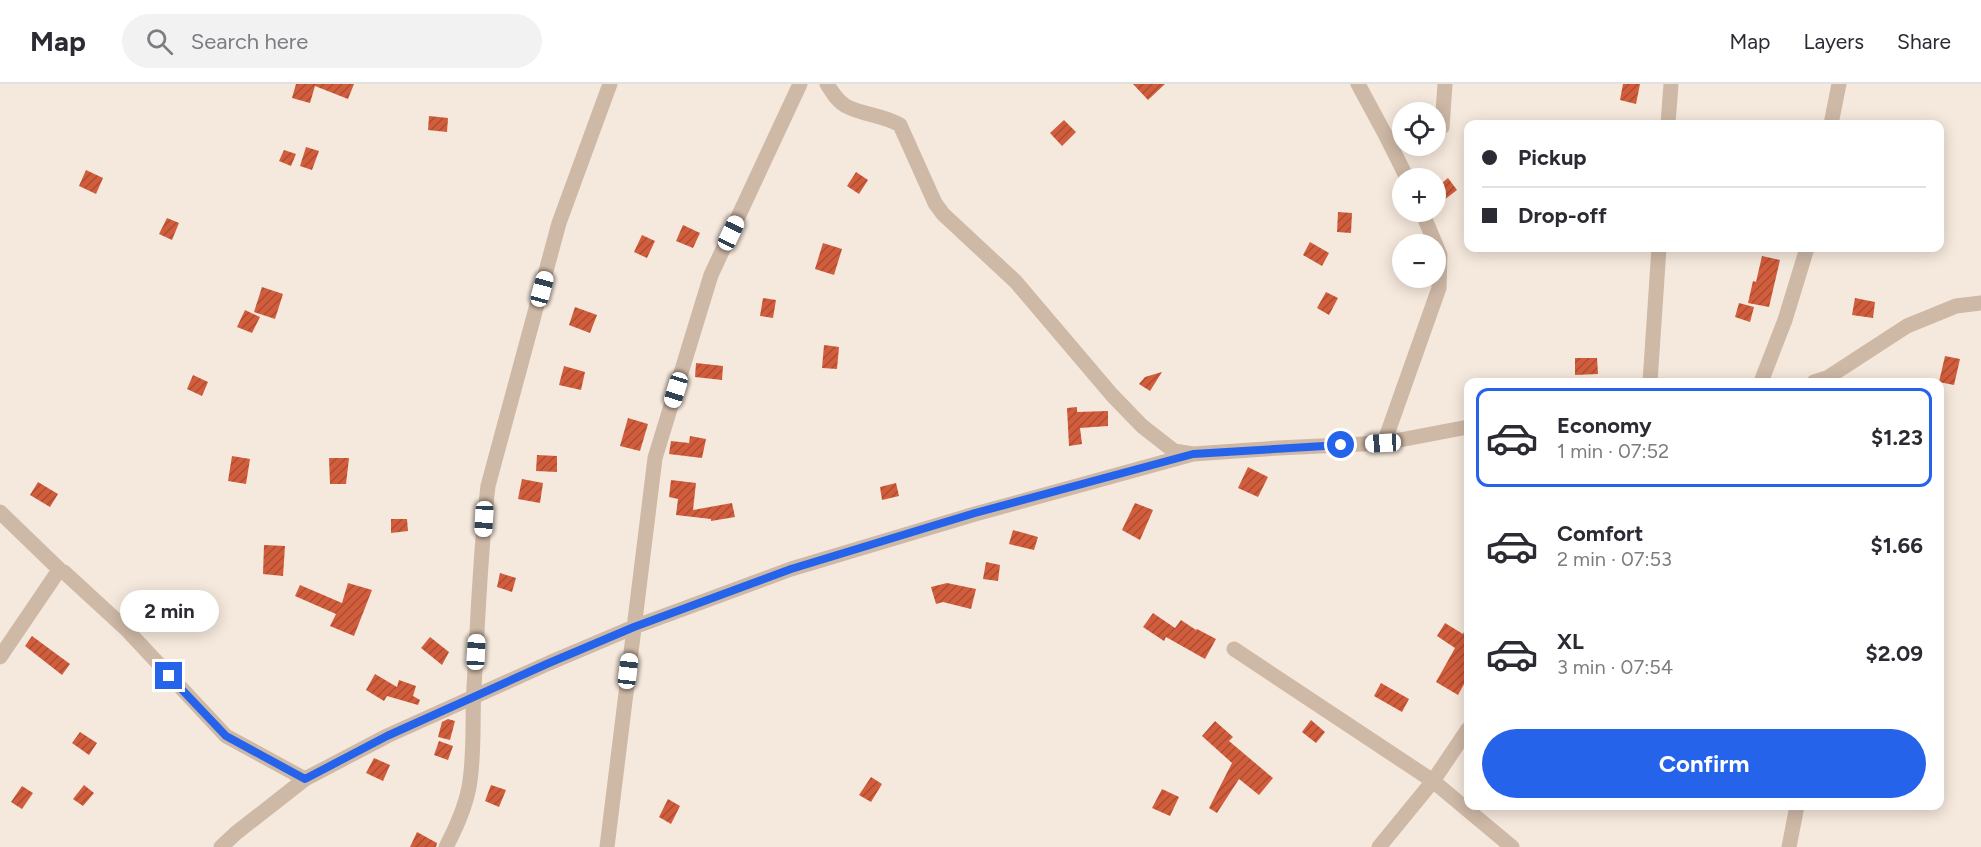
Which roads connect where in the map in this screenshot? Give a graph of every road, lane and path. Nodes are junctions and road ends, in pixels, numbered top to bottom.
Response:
1 (610, 84) edge
2 (800, 84) edge
3 (827, 84) edge
4 (1358, 84) edge
5 (1445, 84) edge
6 (1671, 84) edge
7 (1839, 84) edge
8 (1444, 102) edge
9 (1668, 120) edge
10 (1832, 120) edge
11 (1392, 147) edge
12 (1426, 222) edge
13 (1659, 252) edge
14 (1806, 252) edge
15 (1981, 303) edge
16 (1650, 378) edge
17 (1763, 378) edge
18 (1827, 378) edge
19 (1464, 428) edge
20 (1383, 443) junction
21 (1193, 454) junction
22 (2, 517) edge
23 (61, 571) junction
24 (634, 627) junction
25 (1234, 649) dead end
26 (0, 657) edge
27 (474, 697) junction
28 (1464, 735) edge
29 (305, 779) junction
30 (1433, 781) junction
31 (1464, 807) edge
32 (1468, 810) edge
33 (1796, 810) edge
34 (221, 847) edge
35 (446, 847) edge
36 (607, 847) edge
37 (1379, 847) edge
38 (1512, 847) edge
39 (1789, 847) edge

1 - 27 street
2 - 24 street
3 - 21 street
4 - 11 street
5 - 8 street
6 - 9 street
7 - 10 street
12 - 20 street
13 - 16 street
14 - 17 street
15 - 18 street
19 - 20 street
20 - 21 street
21 - 24 street
22 - 23 street
23 - 26 street
23 - 29 street
24 - 27 street
24 - 36 street
25 - 30 street
27 - 29 street
27 - 35 street
28 - 30 street
29 - 34 street
30 - 31 street
30 - 37 street
32 - 38 street
33 - 39 street

